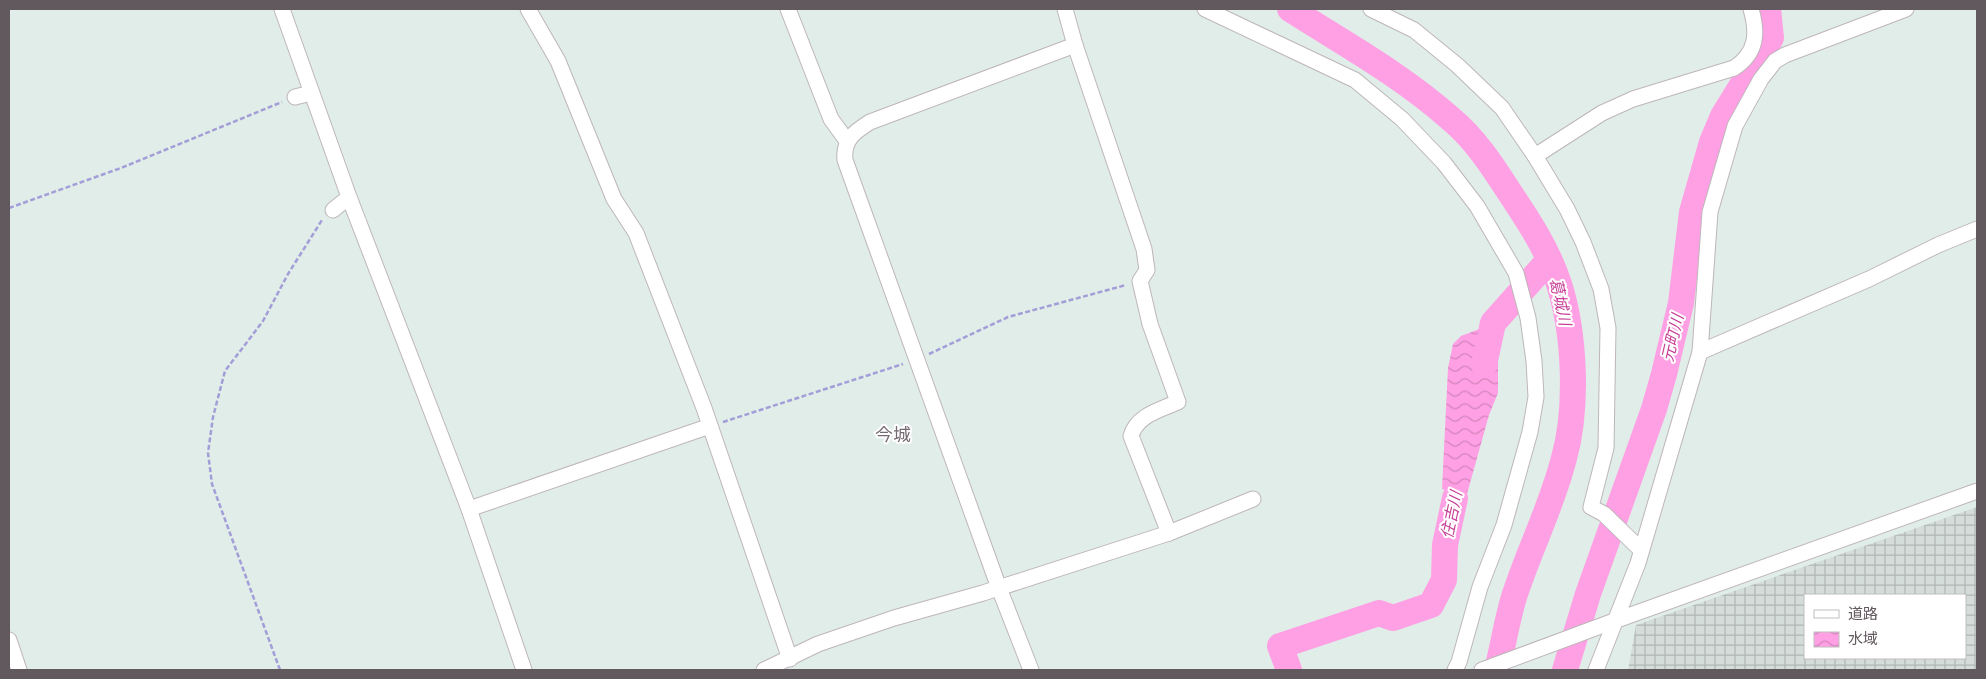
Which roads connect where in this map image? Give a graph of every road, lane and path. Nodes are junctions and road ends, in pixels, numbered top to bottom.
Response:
1 (282, 9) edge
2 (528, 9) edge
3 (788, 9) edge
4 (1065, 9) edge
5 (1205, 9) edge
6 (1371, 9) edge
7 (1752, 9) edge
8 (1906, 9) edge
9 (1075, 45) junction
10 (1737, 69) junction
11 (1760, 79) junction
12 (311, 93) junction
13 (295, 98) joint
14 (847, 141) junction
15 (1535, 156) junction
16 (349, 197) junction
17 (9, 208) edge
18 (333, 210) joint
19 (1977, 229) edge
20 (1140, 281) junction
21 (1700, 352) junction
22 (916, 360) junction
23 (710, 426) junction
24 (1977, 491) edge
25 (1254, 499) dead end
26 (469, 509) junction
27 (1169, 534) junction
28 (1641, 550) junction
29 (999, 588) junction
30 (1611, 622) junction
31 (9, 640) edge
32 (790, 659) junction
33 (19, 670) edge
34 (280, 670) edge
35 (524, 670) edge
36 (764, 670) edge
37 (1031, 670) edge
38 (1455, 670) edge
39 (1482, 670) edge
40 (1596, 670) edge

1 - 12 street
2 - 23 street
3 - 14 street
4 - 9 street
5 - 38 street
6 - 15 street
7 - 10 street
8 - 11 street
9 - 14 street
9 - 20 street
10 - 11 street
10 - 15 street
11 - 21 street
12 - 13 street
12 - 16 street
13 - 17 path
14 - 22 street
15 - 28 street
16 - 18 street
16 - 26 street
18 - 34 path
19 - 21 street
20 - 22 path
20 - 27 street
21 - 28 street
22 - 23 path
22 - 29 street
23 - 26 street
23 - 32 street
24 - 30 street
25 - 27 street
26 - 35 street
27 - 29 street
28 - 30 street
29 - 32 street
29 - 37 street
30 - 39 street
30 - 40 street
31 - 33 street
32 - 36 street

